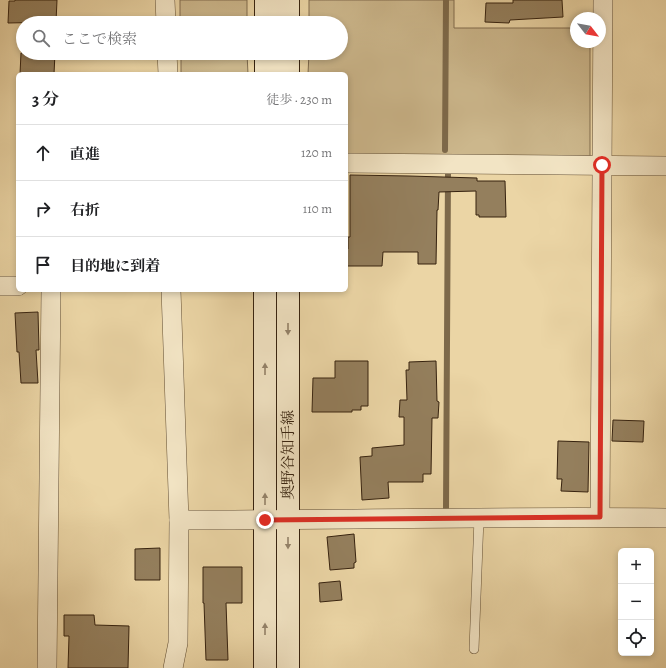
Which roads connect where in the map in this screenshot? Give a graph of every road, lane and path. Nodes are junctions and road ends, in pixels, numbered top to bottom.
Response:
1 (165, 0) edge
2 (266, 0) edge
3 (288, 0) edge
4 (603, 0) edge
5 (166, 16) edge
6 (266, 16) edge
7 (288, 16) edge
8 (167, 60) edge
9 (266, 60) edge
10 (288, 60) edge
11 (168, 72) edge
12 (266, 72) edge
13 (288, 72) edge
14 (348, 163) edge
15 (602, 165) junction
16 (666, 166) edge
17 (0, 286) edge
18 (16, 286) edge
19 (51, 292) edge
20 (171, 292) edge
21 (265, 292) edge
22 (288, 292) edge
23 (600, 517) junction
24 (479, 518) junction
25 (666, 518) edge
26 (179, 520) junction
27 (265, 520) junction
28 (288, 521) junction
29 (474, 649) dead end
30 (47, 668) edge
31 (174, 668) edge
32 (265, 668) edge
33 (288, 668) edge

1 - 5 street
2 - 6 main road
3 - 7 main road
4 - 15 street
8 - 11 street
9 - 12 main road
10 - 13 main road
14 - 15 street
15 - 16 street
15 - 23 street
17 - 18 street
19 - 30 street
20 - 26 street
27 -> 21 main road, 奥野谷知手線
22 -> 28 main road, 奥野谷知手線
23 - 24 street
23 - 25 street
24 - 28 street
24 - 29 lane
26 - 27 street
26 - 31 street
27 - 28 street
32 -> 27 main road, 奥野谷知手線
28 -> 33 main road, 奥野谷知手線

